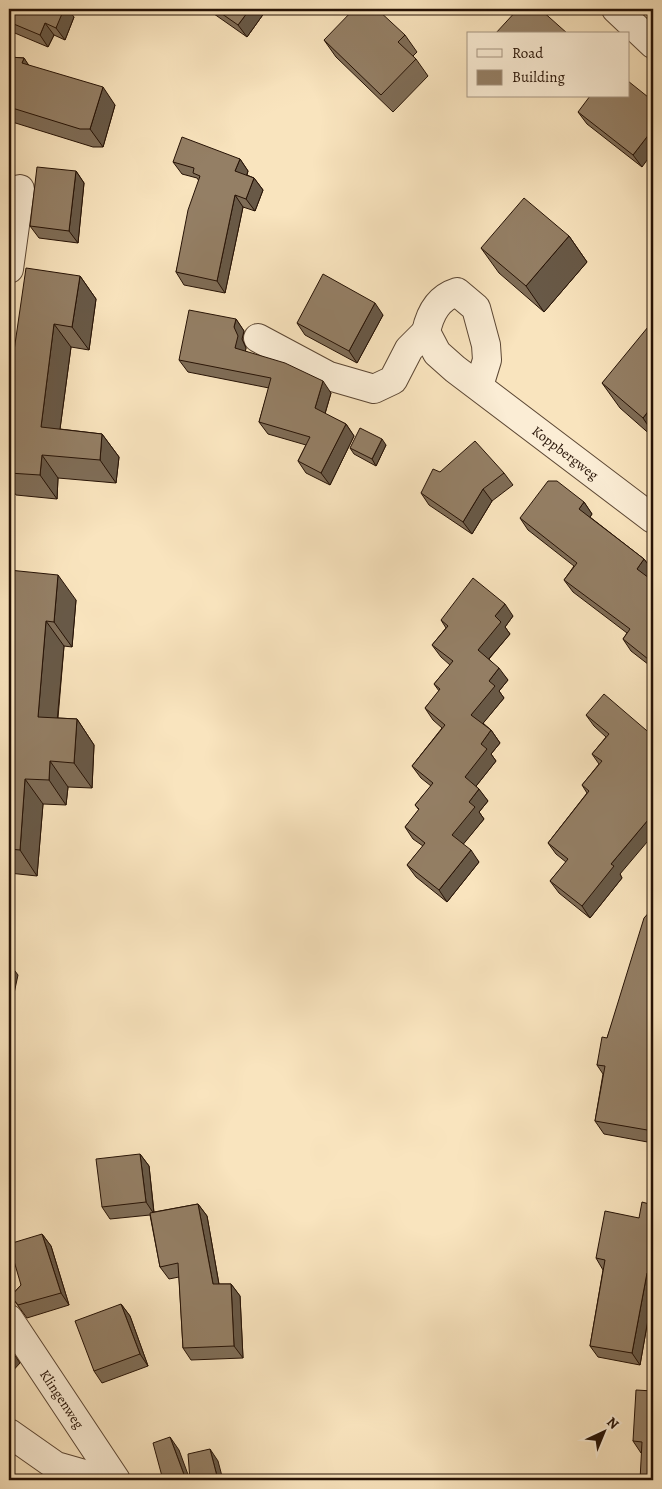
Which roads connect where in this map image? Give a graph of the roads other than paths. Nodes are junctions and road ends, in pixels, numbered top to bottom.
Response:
1 (616, 9) edge
2 (653, 44) edge
3 (20, 189) dead end
4 (9, 269) edge
5 (426, 332) junction
6 (258, 338) dead end
7 (479, 386) junction
8 (653, 519) edge
9 (9, 1319) edge
10 (9, 1433) edge
11 (105, 1480) edge
12 (116, 1480) edge

1 - 2 street
3 - 4 street
5 - 6 street
5 - 7 street, Koppbergweg
5 - 7 street
7 - 8 street, Koppbergweg
9 - 12 street, Klingenweg
10 - 11 street

